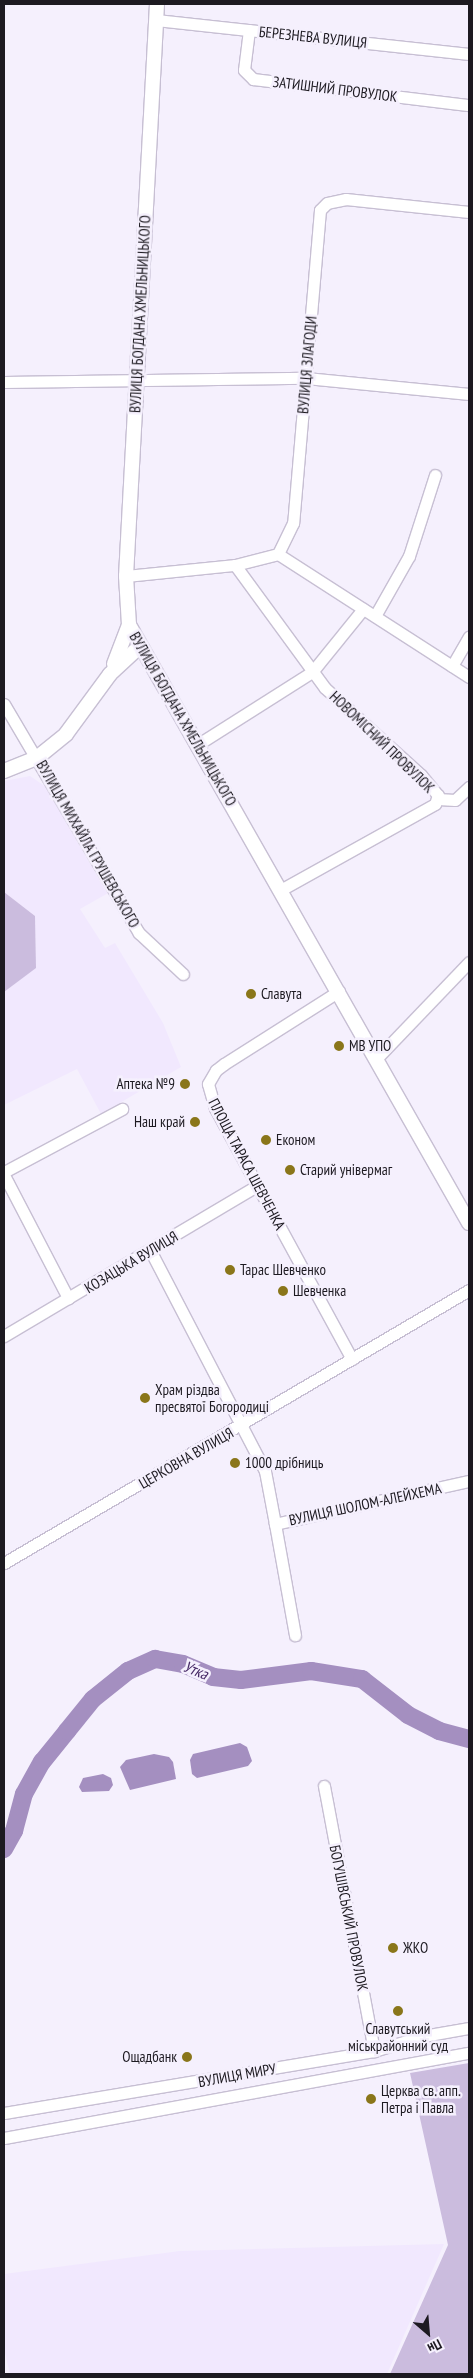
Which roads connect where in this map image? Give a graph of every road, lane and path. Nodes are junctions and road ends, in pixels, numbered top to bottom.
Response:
1 (157, 4) edge
2 (156, 20) junction
3 (249, 30) junction
4 (469, 54) edge
5 (469, 105) edge
6 (469, 212) edge
7 (306, 378) junction
8 (4, 382) edge
9 (136, 382) junction
10 (469, 394) edge
11 (435, 475) dead end
12 (278, 554) junction
13 (235, 565) junction
14 (126, 576) junction
15 (364, 609) junction
16 (375, 616) junction
17 (129, 625) junction
18 (469, 637) edge
19 (140, 646) junction
20 (149, 662) junction
21 (452, 666) junction
22 (312, 672) junction
23 (110, 674) junction
24 (469, 677) edge
25 (4, 704) edge
26 (197, 744) junction
27 (38, 757) junction
28 (4, 772) edge
29 (469, 787) edge
30 (438, 799) junction
31 (282, 889) junction
32 (469, 962) edge
33 (183, 974) dead end
34 (339, 991) junction
35 (377, 1058) junction
36 (122, 1109) dead end
37 (4, 1174) edge
38 (257, 1186) junction
39 (465, 1203) edge
40 (469, 1223) edge
41 (150, 1250) junction
42 (469, 1290) edge
43 (68, 1298) junction
44 (4, 1336) edge
45 (352, 1359) junction
46 (244, 1425) junction
47 (469, 1482) edge
48 (275, 1524) junction
49 (4, 1563) edge
50 (295, 1635) dead end
51 (324, 1786) dead end
52 (469, 2028) edge
53 (374, 2051) junction
54 (469, 2053) edge
55 (4, 2113) edge
56 (4, 2138) edge

1 - 2 main road, ВУЛИЦЯ БОГДАНА ХМЕЛЬНИЦЬКОГО
2 - 3 street, БЕРЕЗНЕВА ВУЛИЦЯ
2 - 9 main road, ВУЛИЦЯ БОГДАНА ХМЕЛЬНИЦЬКОГО
3 - 4 street, БЕРЕЗНЕВА ВУЛИЦЯ
3 - 5 street, ЗАТИШНИЙ ПРОВУЛОК
6 - 7 street, ВУЛИЦЯ ЗЛАГОДИ
7 - 9 street
7 - 10 street
7 - 12 street, ВУЛИЦЯ ЗЛАГОДИ
8 - 9 street
9 - 14 main road, ВУЛИЦЯ БОГДАНА ХМЕЛЬНИЦЬКОГО
11 - 16 street
12 - 13 street
12 - 15 street
13 - 14 street
13 - 22 street, НОВОМІСНИЙ ПРОВУЛОК
14 - 17 main road, ВУЛИЦЯ БОГДАНА ХМЕЛЬНИЦЬКОГО
15 - 16 street
15 - 22 street
16 - 21 street
17 - 19 main road, ВУЛИЦЯ БОГДАНА ХМЕЛЬНИЦЬКОГО
17 - 23 main road
18 - 21 street
19 - 20 main road, ВУЛИЦЯ БОГДАНА ХМЕЛЬНИЦЬКОГО
19 - 23 main road
20 - 23 main road
20 - 26 main road, ВУЛИЦЯ БОГДАНА ХМЕЛЬНИЦЬКОГО
21 - 24 street
22 - 26 street
22 - 30 street, НОВОМІСНИЙ ПРОВУЛОК
23 - 27 main road
25 - 27 street, ВУЛИЦЯ МИХАЙЛА ГРУШЕВСЬКОГО
26 - 31 main road, ВУЛИЦЯ БОГДАНА ХМЕЛЬНИЦЬКОГО
27 - 28 main road
27 - 33 street, ВУЛИЦЯ МИХАЙЛА ГРУШЕВСЬКОГО
29 - 30 street
30 - 31 street, НОВОМІСНИЙ ПРОВУЛОК
31 - 34 main road, ВУЛИЦЯ БОГДАНА ХМЕЛЬНИЦЬКОГО
32 - 35 street
34 - 35 main road, ВУЛИЦЯ БОГДАНА ХМЕЛЬНИЦЬКОГО
34 - 38 street, ПЛОЩА ТАРАСА ШЕВЧЕНКА
35 - 39 main road, ВУЛИЦЯ БОГДАНА ХМЕЛЬНИЦЬКОГО
36 - 37 street
37 - 43 street
38 - 41 street, КОЗАЦЬКА ВУЛИЦЯ
38 - 45 street, ПЛОЩА ТАРАСА ШЕВЧЕНКА
39 - 40 main road, ВУЛИЦЯ БОГДАНА ХМЕЛЬНИЦЬКОГО
41 - 43 street, КОЗАЦЬКА ВУЛИЦЯ
41 - 46 street, ВУЛИЦЯ ШОЛОМ-АЛЕЙХЕМА
42 - 45 street, ЦЕРКОВНА ВУЛИЦЯ
43 - 44 street, КОЗАЦЬКА ВУЛИЦЯ
45 - 46 street, ЦЕРКОВНА ВУЛИЦЯ
46 - 48 street, ВУЛИЦЯ ШОЛОМ-АЛЕЙХЕМА
46 - 49 street, ЦЕРКОВНА ВУЛИЦЯ
47 - 48 street, ВУЛИЦЯ ШОЛОМ-АЛЕЙХЕМА
48 - 50 street
51 - 53 street, БОГУШІВСЬКИЙ ПРОВУЛОК
52 - 53 street, ВУЛИЦЯ МИРУ
53 - 55 street, ВУЛИЦЯ МИРУ
54 - 56 street, ВУЛИЦЯ МИРУ

